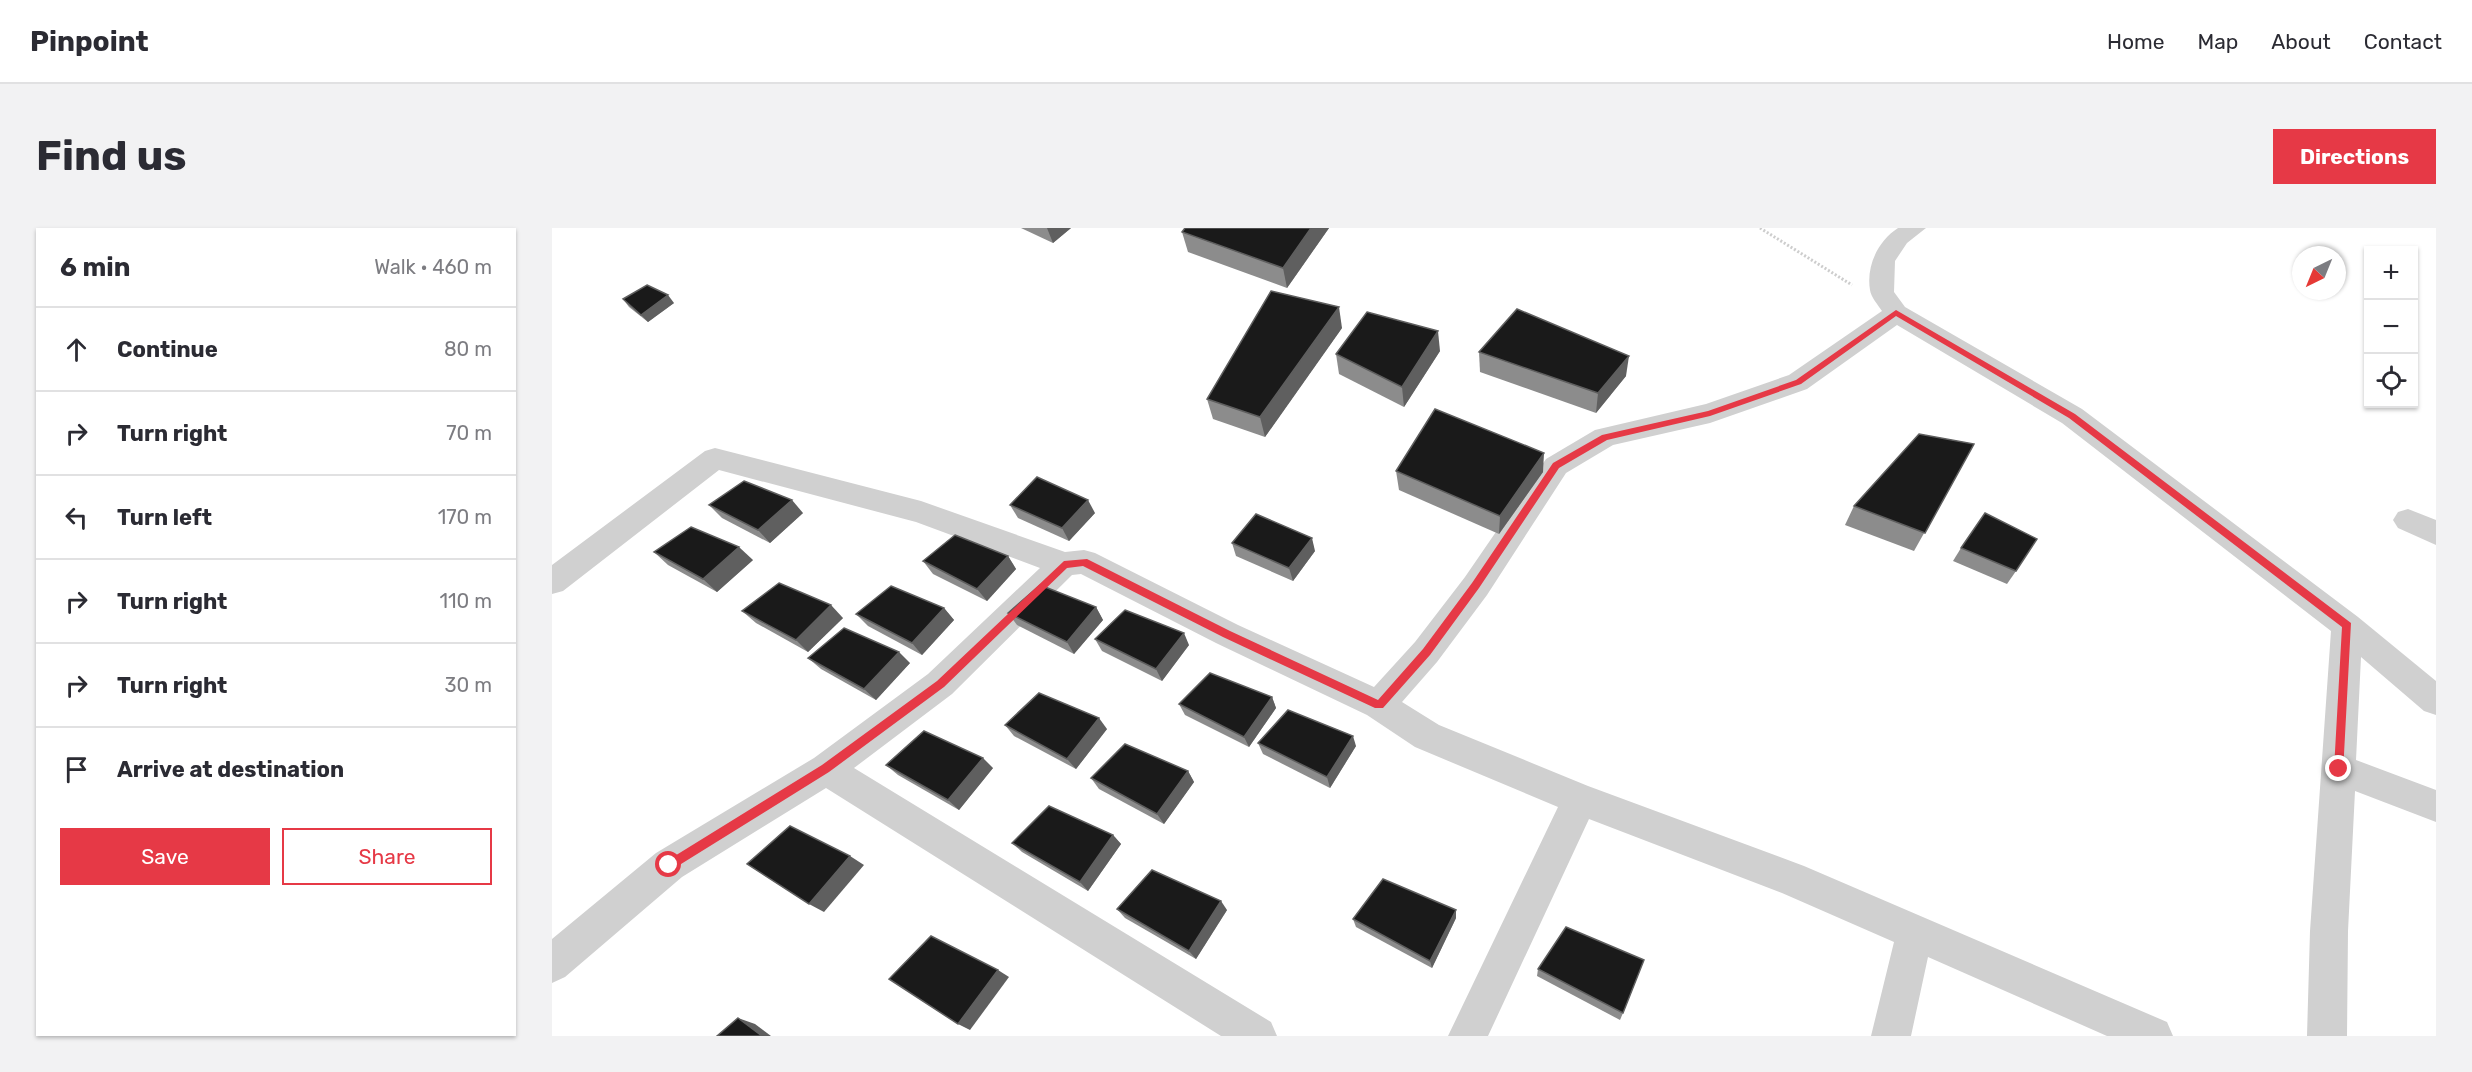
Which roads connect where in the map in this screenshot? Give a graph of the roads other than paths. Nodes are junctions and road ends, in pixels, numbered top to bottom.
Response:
1 (1914, 228) edge
2 (1896, 313) junction
3 (2408, 520) dead end
4 (2436, 533) edge
5 (1064, 564) junction
6 (552, 582) edge
7 (2347, 626) junction
8 (2436, 701) edge
9 (1379, 705) junction
10 (826, 769) junction
11 (2339, 769) junction
12 (1580, 799) junction
13 (2436, 806) edge
14 (1915, 933) junction
15 (552, 963) edge
16 (1257, 1036) edge
17 (1468, 1036) edge
18 (1891, 1036) edge
19 (2153, 1036) edge
20 (2327, 1036) edge

1 - 2 street
2 - 7 street
2 - 9 street
3 - 4 street
5 - 6 street
5 - 9 street
5 - 10 street
7 - 8 street
7 - 11 street
9 - 12 street
10 - 15 street
10 - 16 street
11 - 13 street
11 - 20 street
12 - 14 street
12 - 17 street
14 - 18 street
14 - 19 street

